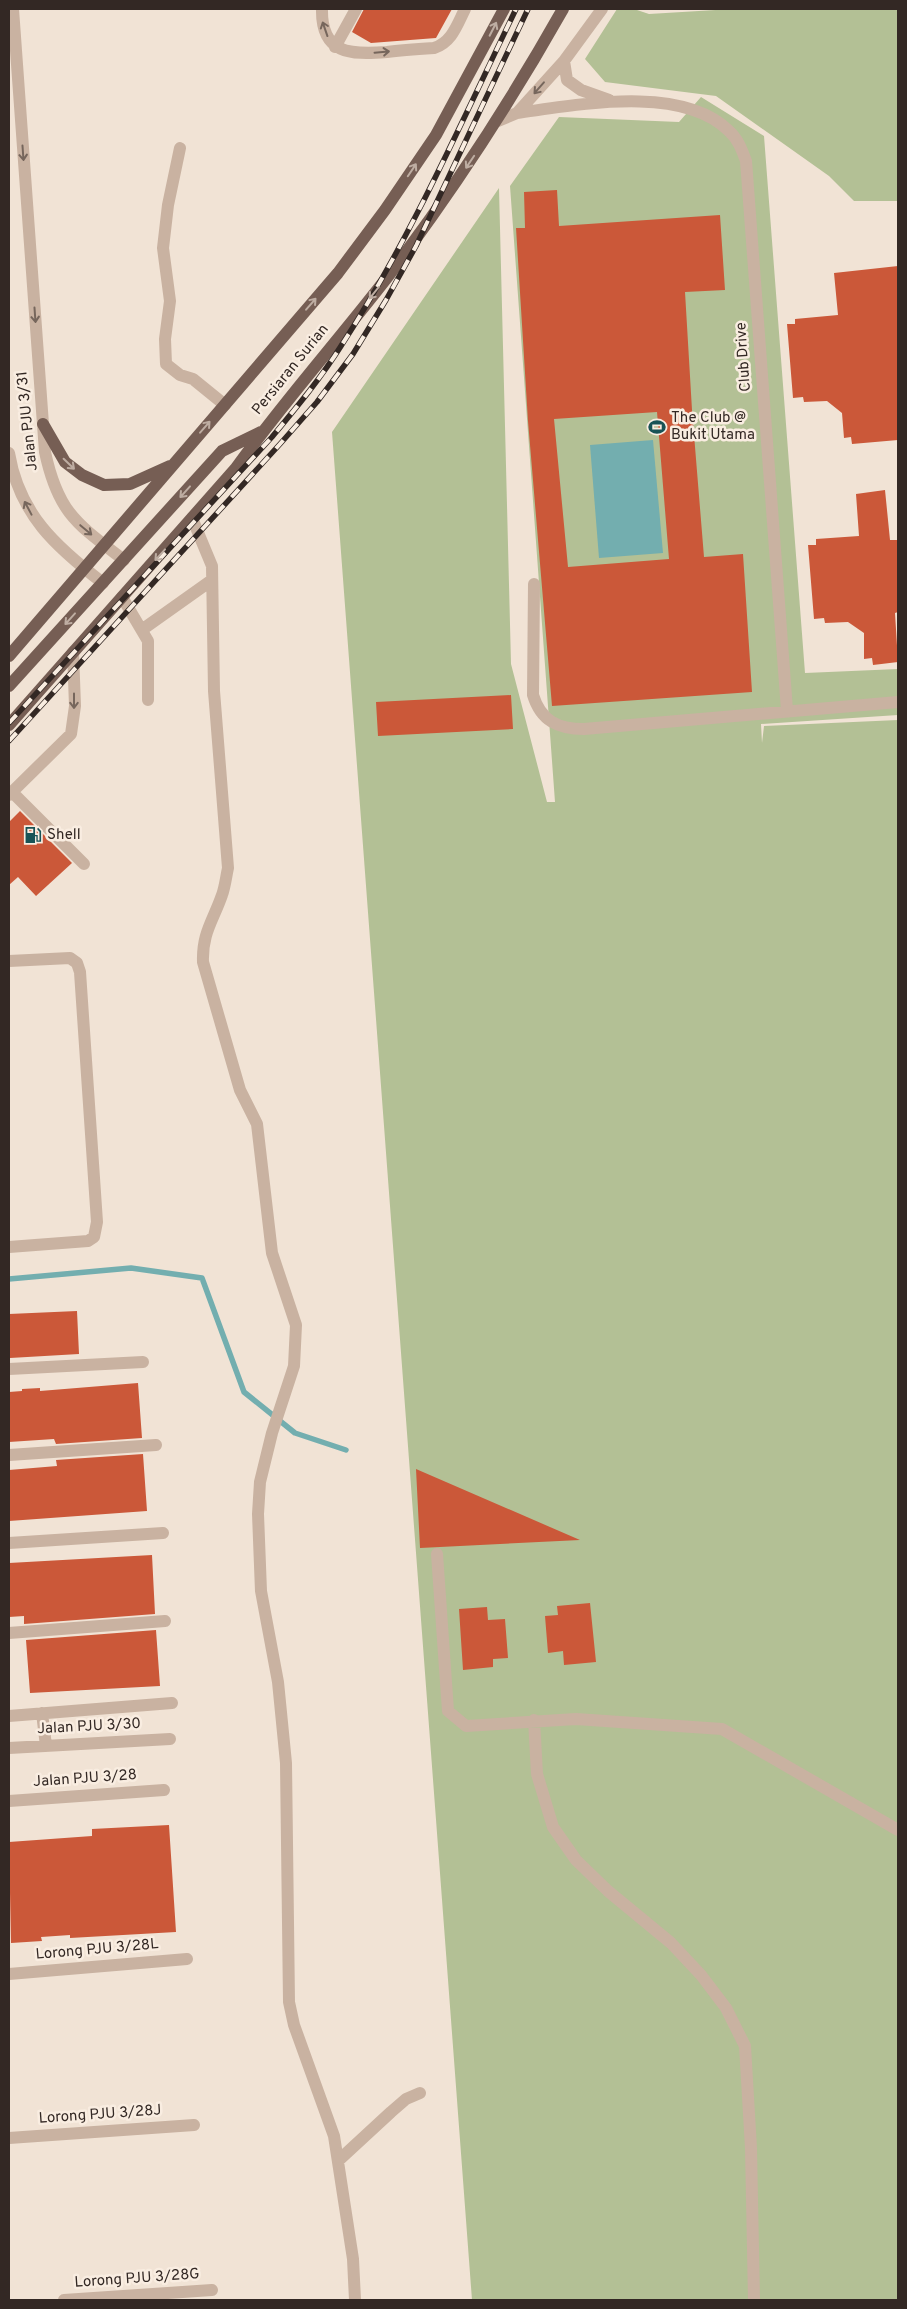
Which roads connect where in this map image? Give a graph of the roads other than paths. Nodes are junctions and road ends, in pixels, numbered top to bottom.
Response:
1 (13, 9) edge
2 (322, 9) edge
3 (356, 9) edge
4 (465, 9) edge
5 (504, 9) edge
6 (562, 9) edge
7 (602, 9) edge
8 (335, 47) junction
9 (564, 61) junction
10 (611, 101) junction
11 (517, 113) junction
12 (498, 121) junction
13 (180, 148) dead end
14 (225, 404) junction
15 (43, 424) junction
16 (263, 430) junction
17 (9, 453) edge
18 (174, 464) junction
19 (192, 518) junction
20 (104, 545) junction
21 (124, 560) junction
22 (84, 568) junction
23 (209, 582) junction
24 (103, 583) junction
25 (534, 584) dead end
26 (122, 597) junction
27 (145, 628) junction
28 (73, 652) junction
29 (9, 656) edge
30 (9, 686) edge
31 (148, 700) dead end
32 (898, 702) edge
33 (787, 710) junction
34 (9, 725) edge
35 (10, 793) edge
36 (84, 864) dead end
37 (9, 960) edge
38 (9, 1247) edge
39 (143, 1362) dead end
40 (9, 1369) edge
41 (156, 1445) dead end
42 (9, 1455) edge
43 (163, 1533) dead end
44 (9, 1543) edge
45 (437, 1554) dead end
46 (165, 1621) dead end
47 (9, 1633) edge
48 (172, 1703) dead end
49 (42, 1713) junction
50 (9, 1716) edge
51 (534, 1720) junction
52 (170, 1739) dead end
53 (46, 1746) junction
54 (9, 1748) edge
55 (164, 1790) dead end
56 (9, 1801) edge
57 (898, 1830) edge
58 (187, 1959) dead end
59 (9, 1974) edge
60 (420, 2092) dead end
61 (194, 2125) dead end
62 (9, 2138) edge
63 (339, 2160) junction
64 (212, 2290) dead end
65 (64, 2300) edge
66 (355, 2300) edge
67 (754, 2300) edge

1 -> 15 street, Jalan PJU 3/31
8 -> 2 street
3 - 8 street
8 -> 4 street
14 -> 5 main road, Persiaran Surian
6 - 12 main road, Persiaran Surian
7 - 9 street
9 - 10 street, Club Drive
9 -> 11 street
10 - 11 street, Club Drive
10 - 33 street, Club Drive
11 - 12 street
12 -> 16 main road, Persiaran Surian
13 - 14 street
18 -> 14 main road, Persiaran Surian
15 -> 18 main road
15 -> 20 street, Jalan PJU 3/31
16 - 19 main road, Persiaran Surian
16 -> 21 main road
22 -> 17 street, Jalan PJU 3/31
18 - 20 main road, Persiaran Surian
19 - 23 street
19 -> 26 main road, Persiaran Surian
20 - 21 street, Jalan PJU 3/31
20 - 22 main road, Persiaran Surian
21 - 24 main road
22 - 24 street, Jalan PJU 3/31
22 - 29 main road, Persiaran Surian
23 - 27 street
23 - 63 street
24 -> 30 main road
25 - 33 street
26 - 27 street
26 - 28 main road, Persiaran Surian
27 - 31 street
28 - 34 main road, Persiaran Surian
28 -> 35 street
32 - 33 street
35 - 36 street
37 - 38 street
39 - 40 street
41 - 42 street
43 - 44 street
45 - 51 street
46 - 47 street
48 - 49 street
49 - 50 street
49 - 53 street
51 - 57 street
51 - 67 street
52 - 53 street, Jalan PJU 3/30
53 - 54 street, Jalan PJU 3/30
55 - 56 street, Jalan PJU 3/28
58 - 59 street, Lorong PJU 3/28L
60 - 63 street
61 - 62 street, Lorong PJU 3/28J
63 - 66 street
64 - 65 street, Lorong PJU 3/28G

